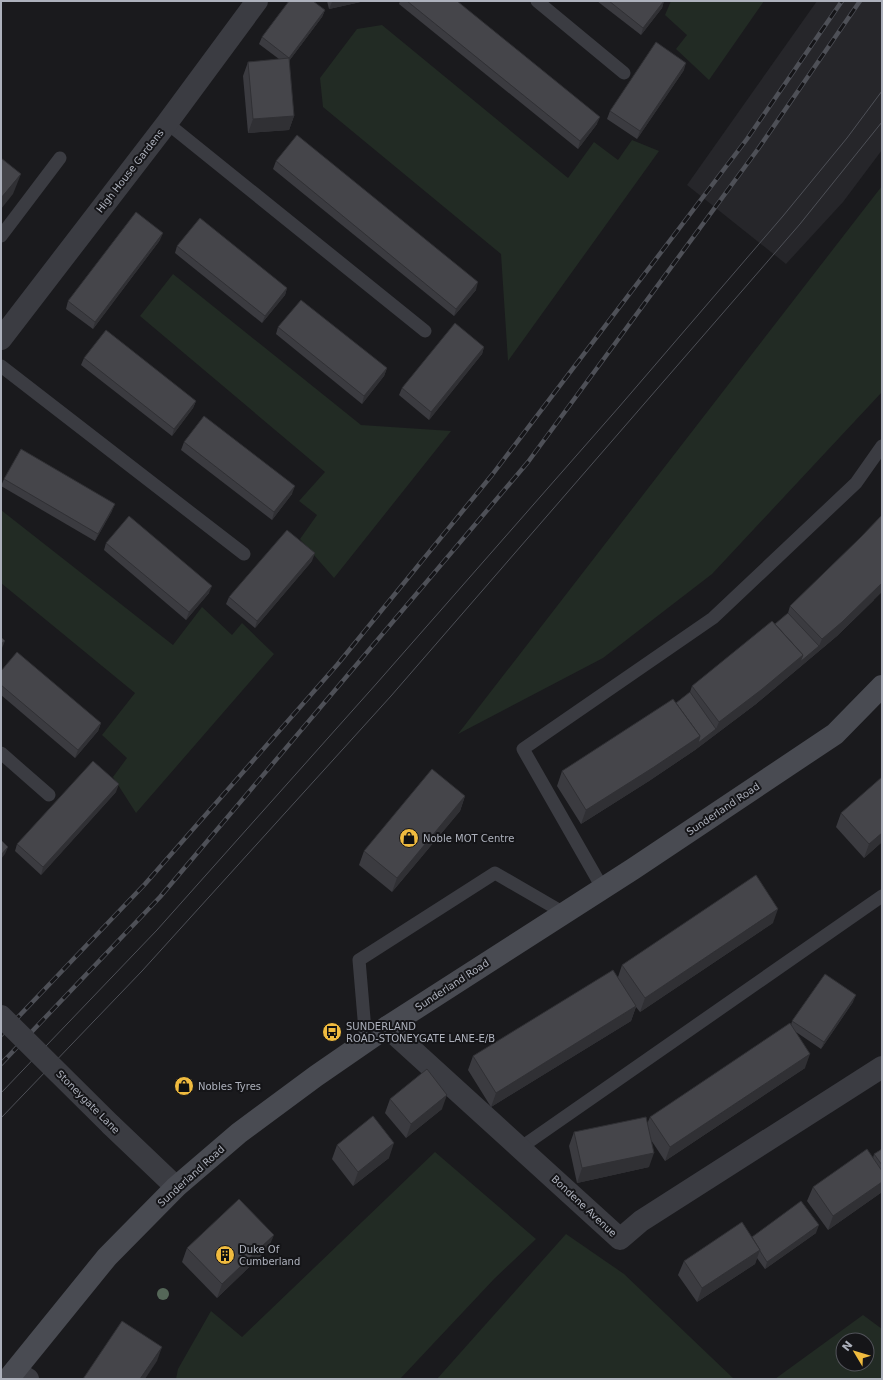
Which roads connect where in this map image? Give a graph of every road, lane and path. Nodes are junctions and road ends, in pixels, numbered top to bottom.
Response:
1 (257, 1) edge
2 (537, 1) edge
3 (624, 73) dead end
4 (167, 123) junction
5 (60, 158) dead end
6 (1, 236) edge
7 (425, 331) dead end
8 (1, 339) edge
9 (1, 366) edge
10 (882, 446) edge
11 (244, 554) dead end
12 (882, 686) edge
13 (1, 753) edge
14 (50, 795) dead end
15 (603, 889) junction
16 (882, 896) edge
17 (564, 914) junction
18 (1, 1016) edge
19 (387, 1027) junction
20 (366, 1042) junction
21 (882, 1067) edge
22 (520, 1148) junction
23 (176, 1187) junction
24 (17, 1376) edge

1 - 4 street, High House Gardens
2 - 3 lane
4 - 7 lane
4 - 8 street, High House Gardens
5 - 6 lane
9 - 11 lane
10 - 15 lane
12 - 15 main road, Sunderland Road
13 - 14 lane
15 - 17 main road, Sunderland Road
16 - 22 lane
17 - 19 main road, Sunderland Road
17 - 20 lane
18 - 23 street, Stoneygate Lane, bridge
19 - 20 main road, Sunderland Road
19 - 22 street, Bondene Avenue
20 - 23 main road, Sunderland Road
21 - 22 street, Bondene Avenue
23 - 24 main road, Sunderland Road

